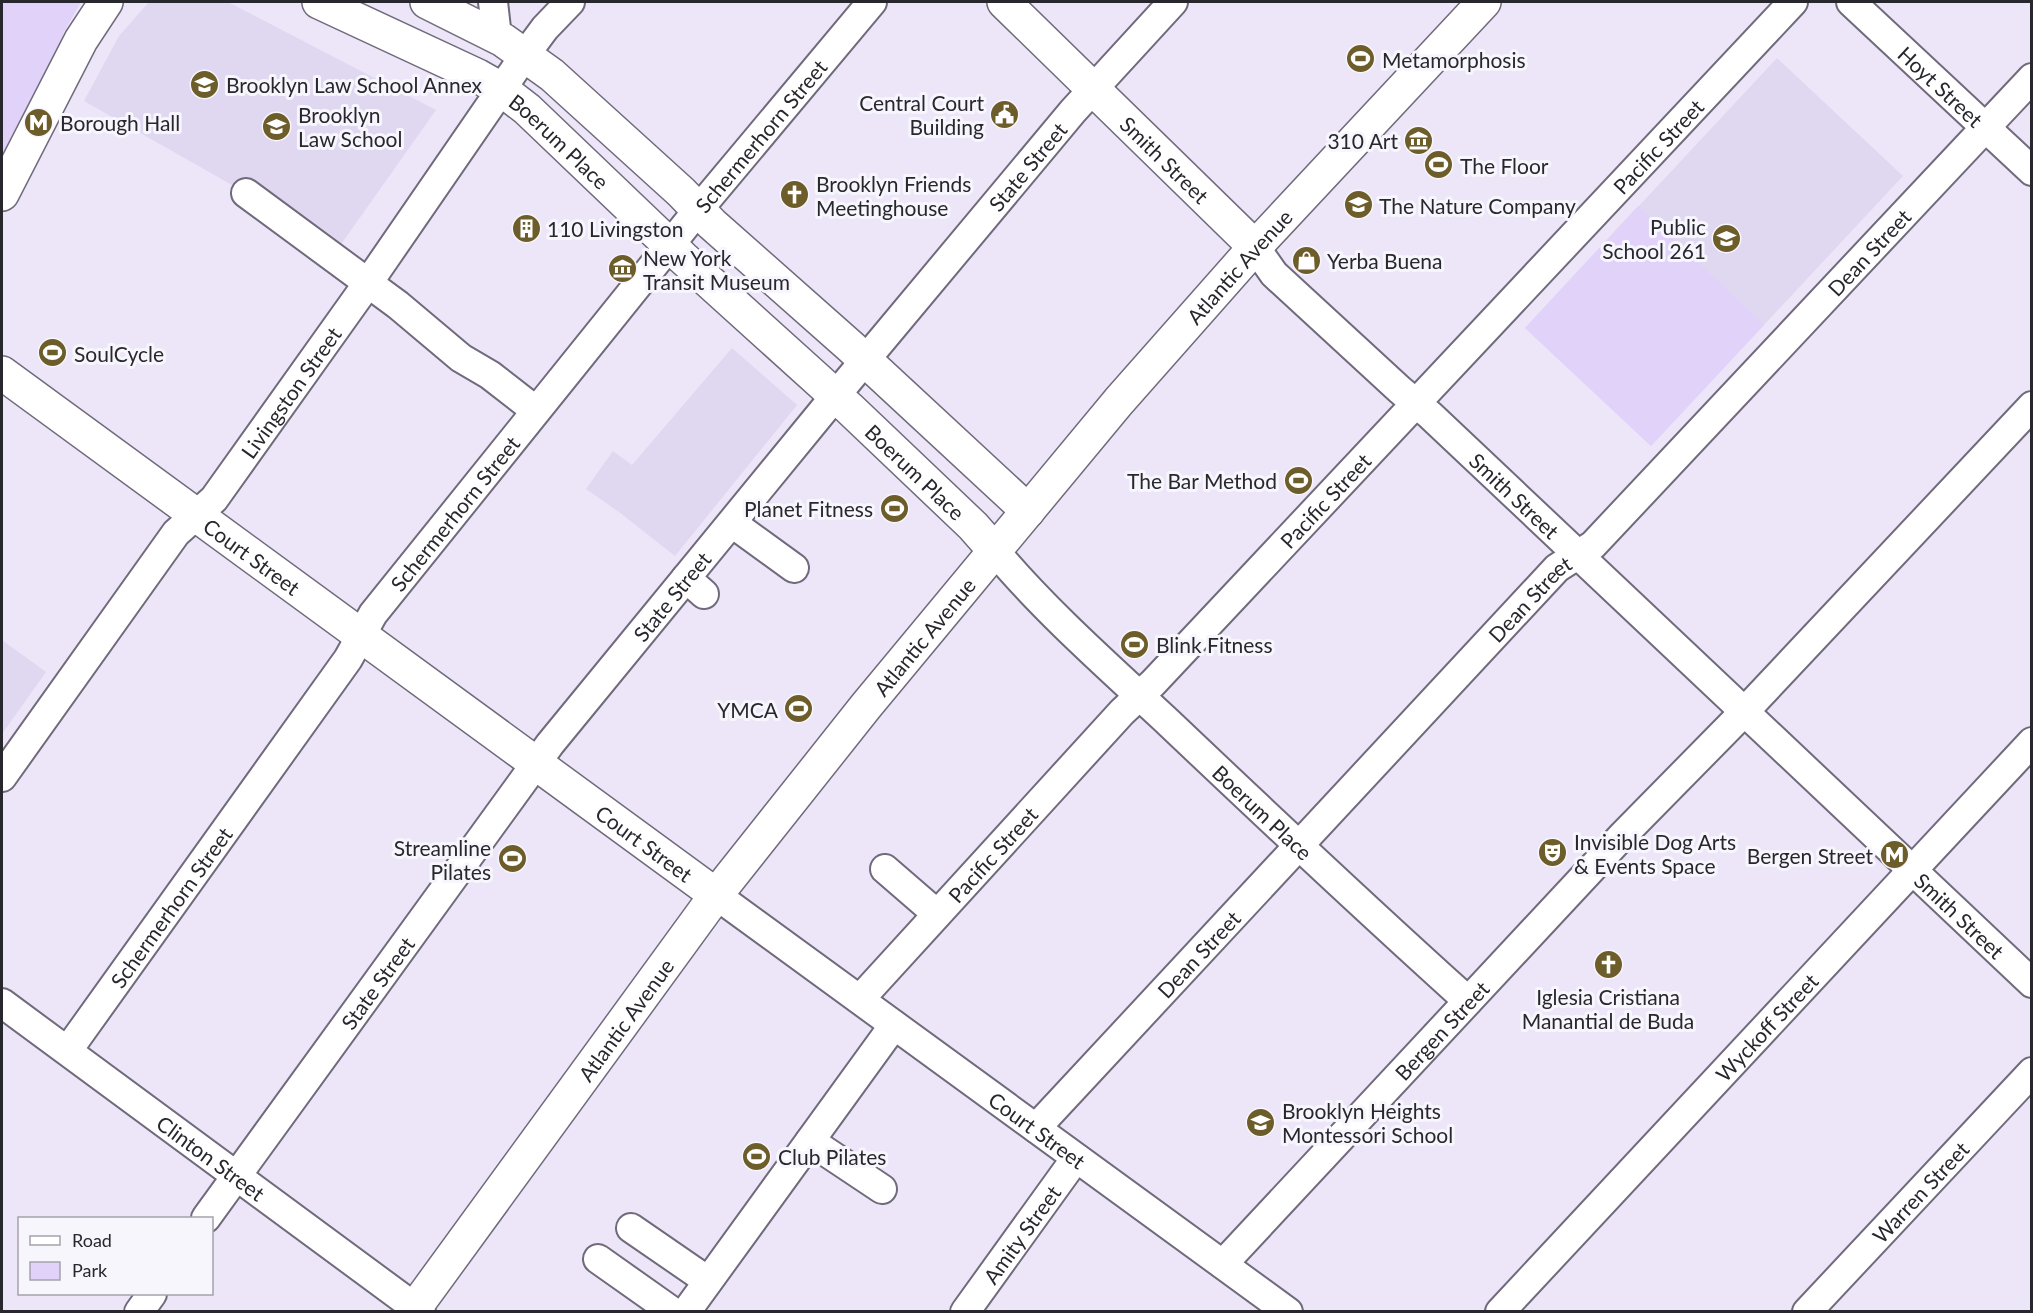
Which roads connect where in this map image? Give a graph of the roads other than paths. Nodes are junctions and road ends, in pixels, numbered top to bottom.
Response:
1 (106, 2) edge
2 (319, 2) edge
3 (427, 2) edge
4 (493, 2) edge
5 (570, 2) edge
6 (872, 2) edge
7 (1004, 2) edge
8 (1173, 2) edge
9 (1484, 2) edge
10 (1793, 2) edge
11 (1851, 2) edge
12 (497, 37) junction
13 (525, 55) junction
14 (2031, 78) edge
15 (1092, 88) junction
16 (501, 89) junction
17 (1985, 128) junction
18 (2031, 171) edge
19 (2, 194) edge
20 (246, 194) dead end
21 (698, 210) junction
22 (670, 246) junction
23 (1255, 247) junction
24 (368, 283) junction
25 (865, 360) junction
26 (2, 373) edge
27 (836, 395) junction
28 (1416, 403) junction
29 (2031, 406) edge
30 (535, 410) junction
31 (1028, 511) junction
32 (195, 515) junction
33 (732, 523) junction
34 (995, 551) junction
35 (1578, 555) junction
36 (794, 568) dead end
37 (361, 636) junction
38 (1139, 695) junction
39 (1745, 711) junction
40 (2031, 741) edge
41 (537, 764) junction
42 (2, 777) edge
43 (1299, 846) junction
44 (885, 869) dead end
45 (1911, 870) junction
46 (716, 895) junction
47 (937, 914) junction
48 (2031, 983) edge
49 (860, 999) junction
50 (1468, 1001) junction
51 (2, 1003) edge
52 (894, 1025) junction
53 (68, 1050) junction
54 (2031, 1072) edge
55 (1036, 1128) junction
56 (810, 1140) junction
57 (1076, 1158) junction
58 (237, 1176) junction
59 (882, 1189) dead end
60 (207, 1217) edge
61 (631, 1228) dead end
62 (598, 1259) dead end
63 (1223, 1264) junction
64 (708, 1281) junction
65 (151, 1295) edge
66 (1257, 1303) edge
67 (416, 1310) edge
68 (139, 1311) edge
69 (673, 1311) edge
70 (687, 1311) edge
71 (965, 1311) edge
72 (1288, 1311) edge
73 (1500, 1311) edge
74 (1808, 1311) edge

1 - 19 main road
2 - 16 main road, Boerum Place
3 - 12 main road, Boerum Place
4 - 12 street
5 - 13 street, Livingston Street
6 - 21 street, Schermerhorn Street
7 - 15 main road, Smith Street
8 - 15 street, State Street
9 - 23 main road, Atlantic Avenue
10 - 28 street, Pacific Street
11 - 17 street, Hoyt Street
12 - 13 main road, Boerum Place
13 - 16 street, Livingston Street
13 - 21 main road, Boerum Place
14 - 17 street, Dean Street
15 - 23 main road, Smith Street
15 - 25 street, State Street
16 - 22 main road, Boerum Place
16 - 24 street, Livingston Street
17 - 18 street, Hoyt Street
17 - 35 street, Dean Street
20 - 24 street
21 - 22 street, Schermerhorn Street
21 - 25 main road, Boerum Place
22 - 27 main road, Boerum Place
22 - 30 street, Schermerhorn Street
23 - 28 street, Smith Street
23 - 31 main road, Atlantic Avenue
24 - 30 street
24 - 32 street, Livingston Street
25 - 27 street, State Street
25 - 31 main road, Boerum Place
26 - 32 main road, Court Street
27 - 33 street, State Street
27 - 34 main road, Boerum Place
28 - 35 street, Smith Street
28 - 38 street, Pacific Street
29 - 39 street, Bergen Street
30 - 37 street, Schermerhorn Street
31 - 34 main road, Atlantic Avenue
32 - 37 main road, Court Street
32 - 42 street, Livingston Street
33 - 36 street
33 - 41 street, State Street
34 - 38 street, Boerum Place
34 - 46 main road, Atlantic Avenue
35 - 39 street, Smith Street
35 - 43 street, Dean Street
37 - 41 main road, Court Street
37 - 53 street, Schermerhorn Street
38 - 43 street, Boerum Place
38 - 47 street, Pacific Street
39 - 45 street, Smith Street
39 - 50 street, Bergen Street
40 - 45 street, Wyckoff Street
41 - 46 main road, Court Street
41 - 58 street, State Street
43 - 50 street, Boerum Place
43 - 55 street, Dean Street
44 - 47 street
45 - 48 street, Smith Street
45 - 73 street, Wyckoff Street
46 - 49 street, Court Street
46 - 67 main road, Atlantic Avenue
47 - 49 street, Pacific Street
49 - 52 street, Court Street
50 - 63 street, Bergen Street
51 - 53 street, Clinton Street
52 - 55 street, Court Street
52 - 56 street
53 - 58 street, Clinton Street
54 - 74 street, Warren Street
55 - 57 street, Court Street
56 - 59 street
56 - 64 street
57 - 63 street, Court Street
57 - 71 street, Amity Street
58 - 60 street, State Street
58 - 67 street, Clinton Street
61 - 64 street
62 - 69 street
63 - 66 street, Court Street
64 - 70 street
65 - 68 street
66 - 72 street, Court Street

